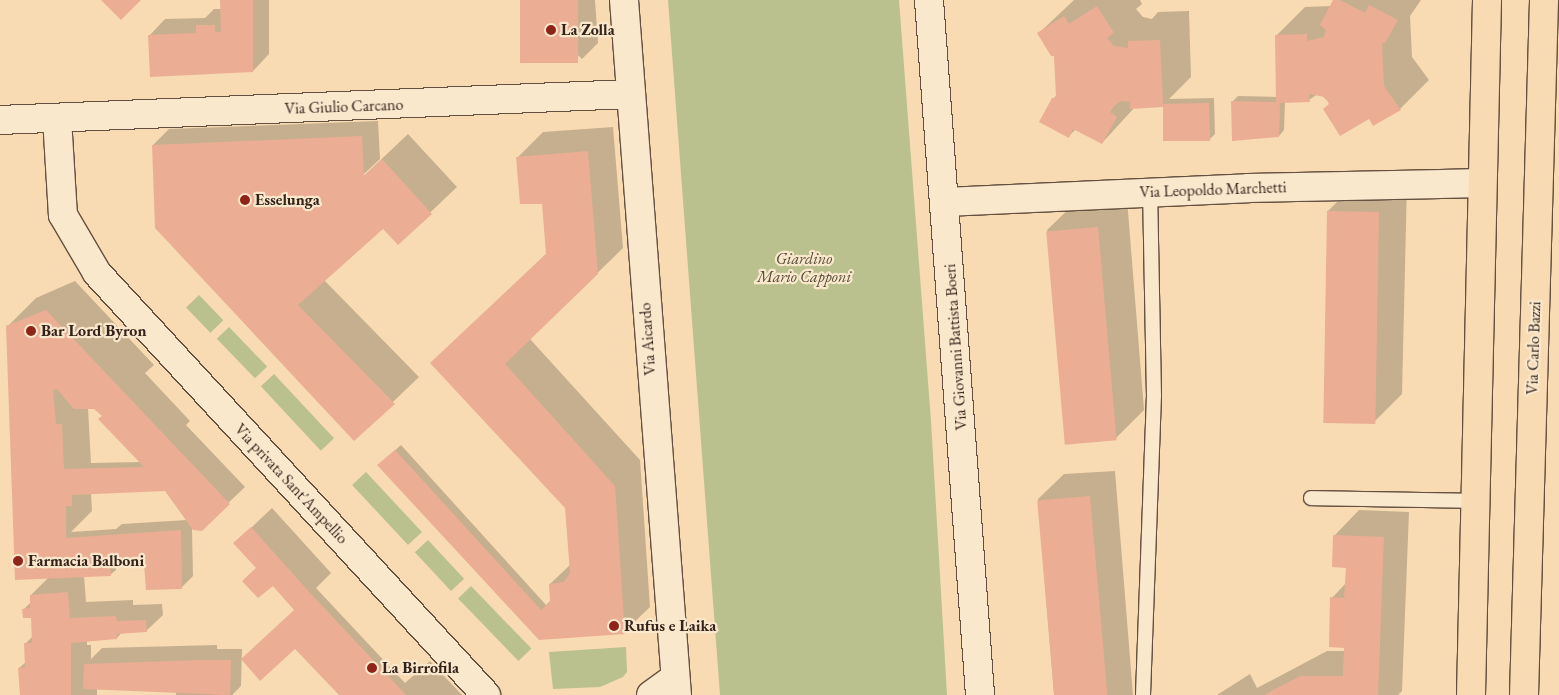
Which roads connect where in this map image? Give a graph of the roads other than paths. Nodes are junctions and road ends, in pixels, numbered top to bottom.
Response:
1 (624, 0) edge
2 (929, 0) edge
3 (1487, 0) edge
4 (1544, 0) edge
5 (630, 94) junction
6 (57, 118) junction
7 (0, 120) edge
8 (1481, 183) junction
9 (1150, 192) junction
10 (945, 202) junction
11 (1311, 498) dead end
12 (1475, 501) junction
13 (676, 687) edge
14 (486, 695) edge
15 (651, 695) edge
16 (980, 695) edge
17 (1143, 695) edge
18 (1472, 695) edge
19 (1524, 695) edge

1 - 5 street, Via Aicardo
2 - 10 street, Via Giovanni Battista Boeri
3 - 8 main road
4 - 19 main road, Via Carlo Bazzi
5 - 6 street, Via Giulio Carcano
5 - 13 street, Via Aicardo
6 - 7 street, Via Giulio Carcano
6 - 14 street, Via privata Sant'Ampellio
8 - 9 street, Via Leopoldo Marchetti
8 - 12 main road
9 - 10 street, Via Leopoldo Marchetti
9 - 17 lane
10 - 16 street, Via Giovanni Battista Boeri
11 - 12 lane
12 - 18 main road
13 - 15 street, Via Aicardo

